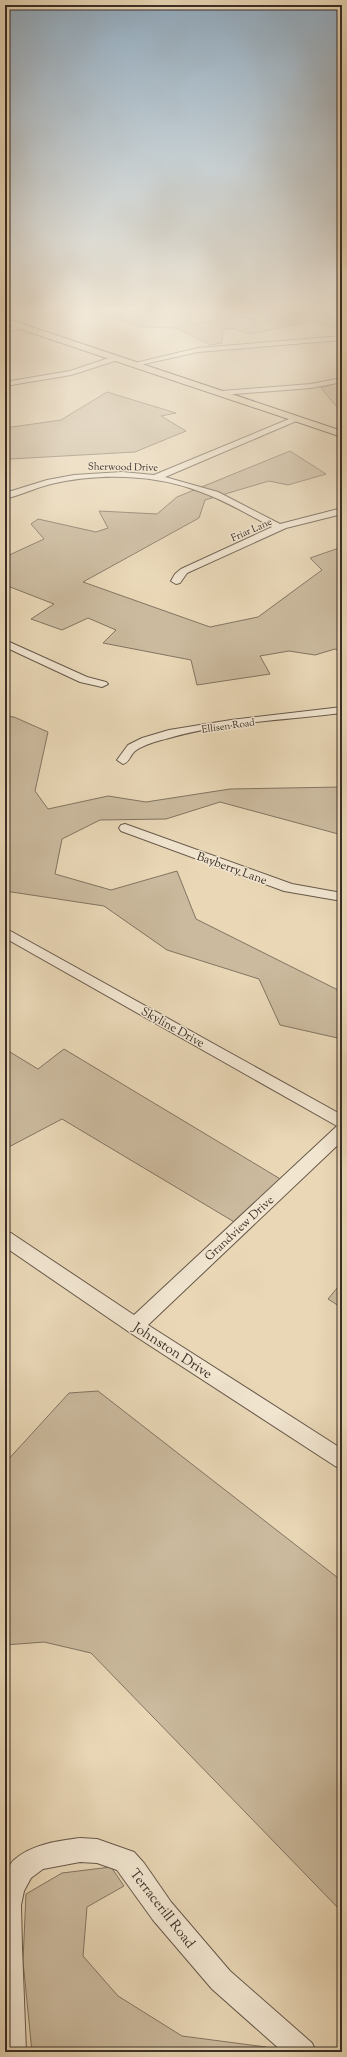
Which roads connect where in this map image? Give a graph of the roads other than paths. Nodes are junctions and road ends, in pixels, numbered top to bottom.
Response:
1 (248, 402) edge
2 (297, 419) junction
3 (342, 434) edge
4 (156, 477) junction
5 (5, 496) edge
6 (342, 510) edge
7 (280, 528) junction
8 (176, 581) dead end
9 (5, 643) edge
10 (102, 684) dead end
11 (342, 710) edge
12 (123, 760) dead end
13 (125, 828) dead end
14 (342, 897) edge
15 (5, 932) edge
16 (342, 1122) edge
17 (342, 1131) edge
18 (5, 1238) edge
19 (135, 1326) junction
20 (342, 1460) edge
21 (13, 2052) edge
22 (303, 2052) edge

1 - 2 main road
2 - 3 main road
2 - 4 street
4 - 5 street, Sherwood Drive
4 - 7 street, Sherwood Drive
6 - 7 street, Friar Lane
7 - 8 street, Friar Lane
9 - 10 street
11 - 12 street, Ellisen Road
13 - 14 street, Bayberry Lane
15 - 16 street, Skyline Drive
17 - 19 street, Grandview Drive
18 - 19 street, Johnston Drive
19 - 20 street, Johnston Drive
21 - 22 street, Terracerill Road

